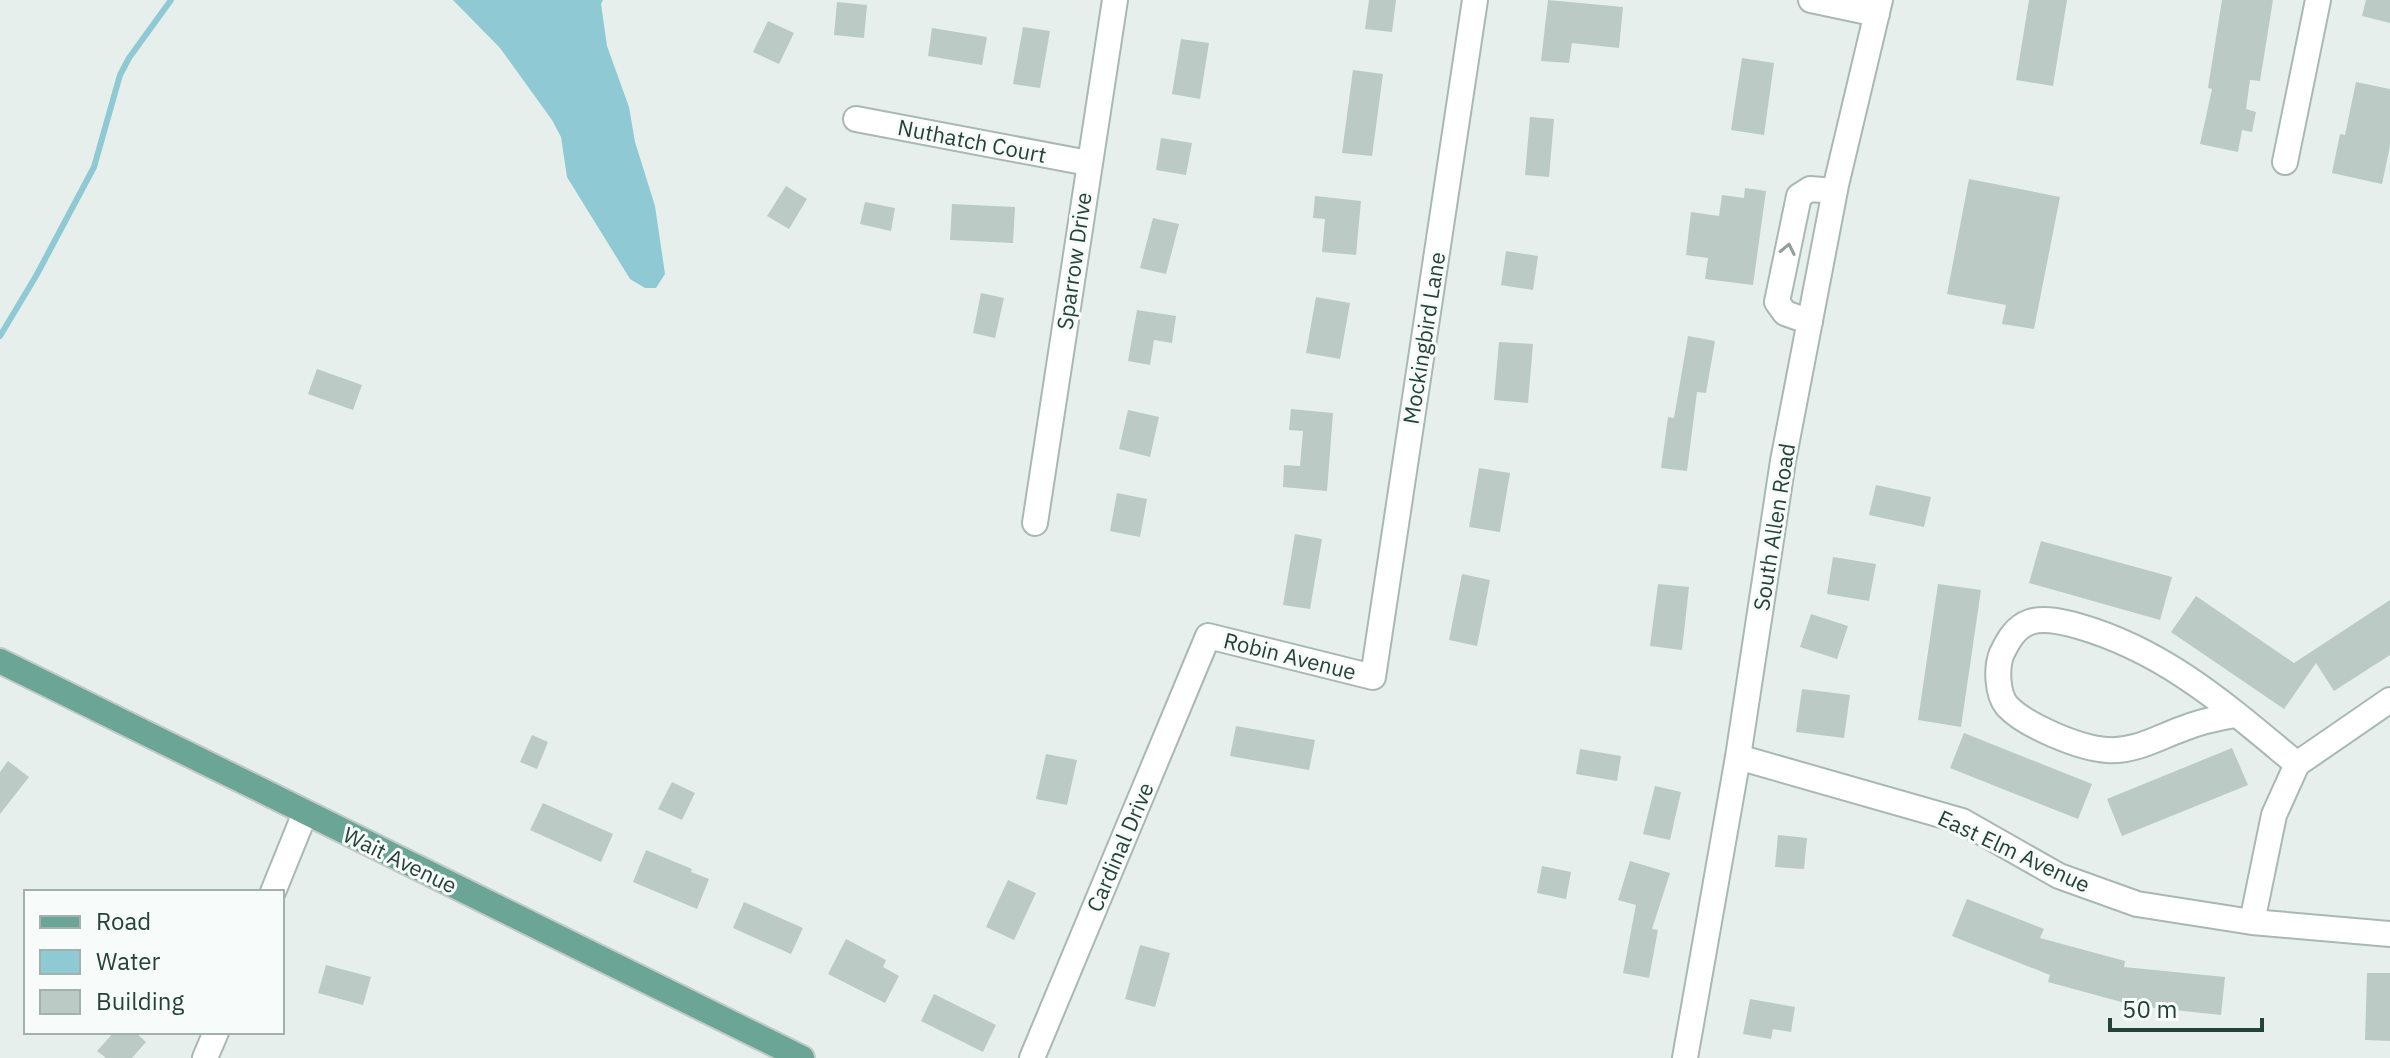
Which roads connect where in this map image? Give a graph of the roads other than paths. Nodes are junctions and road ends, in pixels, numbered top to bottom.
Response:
1 (1115, 0) edge
2 (1475, 0) edge
3 (1811, 0) edge
4 (2318, 0) edge
5 (1878, 7) edge
6 (856, 119) dead end
7 (2285, 162) dead end
8 (1088, 163) junction
9 (1835, 191) junction
10 (1810, 322) junction
11 (1035, 523) dead end
12 (1208, 636) joint
13 (0, 661) edge
14 (1373, 677) joint
15 (2390, 700) edge
16 (2235, 715) junction
17 (1738, 757) junction
18 (2297, 764) junction
19 (305, 813) junction
20 (274, 890) edge
21 (2252, 922) junction
22 (2390, 934) edge
23 (215, 1034) edge
24 (205, 1058) edge
25 (802, 1058) edge
26 (1032, 1058) edge
27 (1685, 1058) edge

1 - 8 street, Sparrow Drive
2 - 14 street, Mockingbird Lane
3 - 5 street
4 - 7 street
5 - 9 street, South Allen Road
6 - 8 street, Nuthatch Court
8 - 11 street, Sparrow Drive
9 - 10 street, South Allen Road
10 -> 9 street
10 - 17 street, South Allen Road
12 - 14 street, Robin Avenue
12 - 26 street, Cardinal Drive
13 - 19 main road, Wait Avenue
15 - 18 street
16 - 16 street
16 - 18 street
17 - 21 street, East Elm Avenue
17 - 27 street, South Allen Road
18 - 21 street
19 - 20 street
19 - 25 main road, Wait Avenue
21 - 22 street, East Elm Avenue
23 - 24 street

